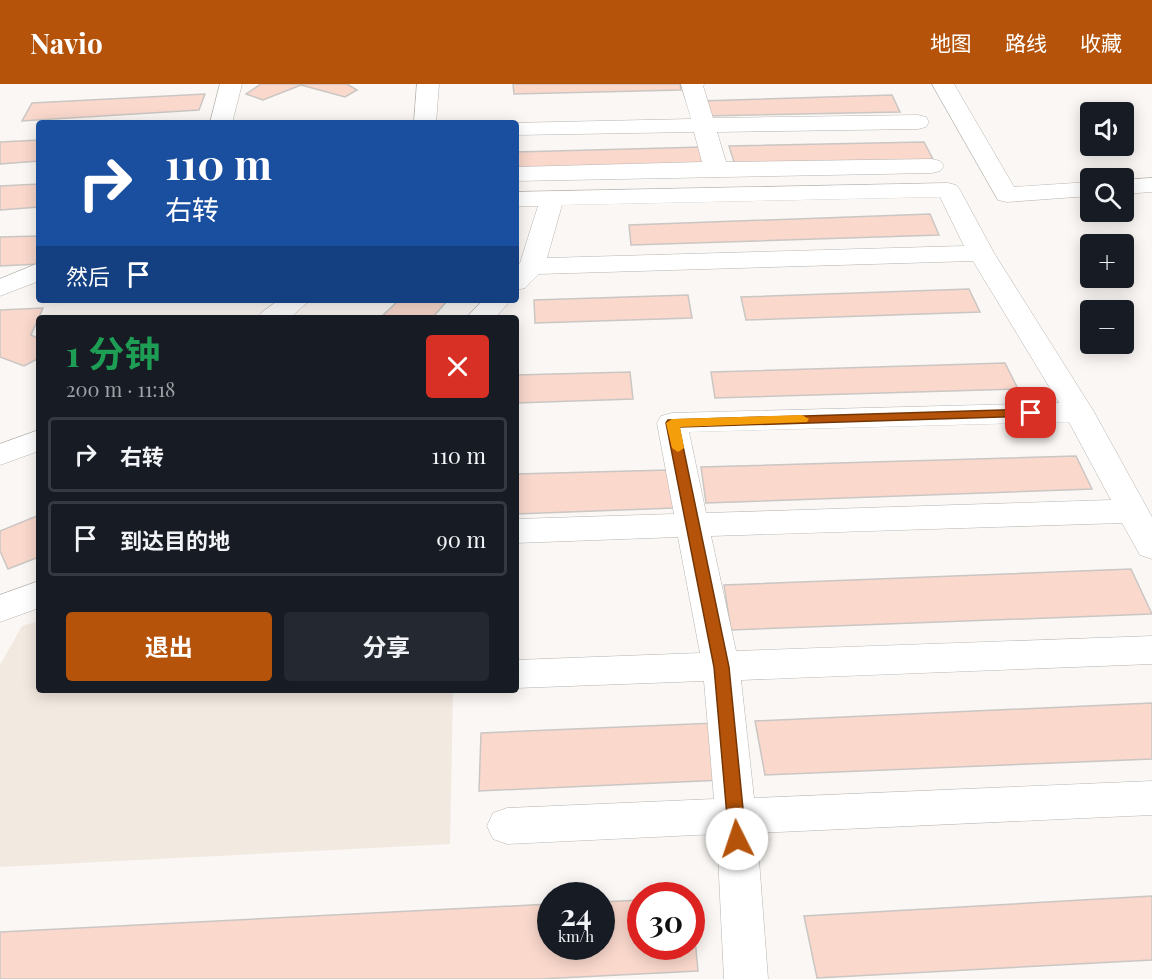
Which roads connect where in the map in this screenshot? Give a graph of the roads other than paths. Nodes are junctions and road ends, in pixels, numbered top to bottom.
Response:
1 (231, 84) edge
2 (428, 84) edge
3 (694, 84) edge
4 (943, 84) edge
5 (222, 120) edge
6 (425, 120) edge
7 (918, 122) dead end
8 (702, 125) junction
9 (519, 128) edge
10 (932, 166) dead end
11 (716, 169) junction
12 (519, 174) edge
13 (1152, 185) edge
14 (1134, 186) edge
15 (1080, 190) edge
16 (519, 199) edge
17 (552, 199) junction
18 (981, 253) junction
19 (36, 273) edge
20 (524, 274) edge
21 (0, 288) edge
22 (293, 303) edge
23 (495, 303) edge
24 (276, 315) edge
25 (483, 315) edge
26 (1079, 412) junction
27 (36, 441) edge
28 (0, 455) edge
29 (1132, 511) junction
30 (694, 525) junction
31 (519, 531) edge
32 (1152, 547) edge
33 (36, 595) edge
34 (0, 609) edge
35 (1152, 650) edge
36 (721, 667) junction
37 (519, 674) edge
38 (1152, 798) edge
39 (736, 816) junction
40 (507, 826) dead end
41 (746, 979) edge

1 - 5 street
2 - 6 street
3 - 8 street
4 - 15 street
7 - 8 street
8 - 9 street
8 - 11 street
10 - 11 street
11 - 12 street
13 - 14 street
16 - 17 street
17 - 18 street
17 - 20 street
18 - 20 street
18 - 26 street
19 - 21 street
22 - 24 street
23 - 25 street
26 - 29 street
26 - 30 street
27 - 28 street
29 - 30 street
29 - 32 street
30 - 31 street
30 - 36 street
33 - 34 street
35 - 36 street
36 - 37 street
36 - 39 street
38 - 39 street
39 - 40 street
39 - 41 street

